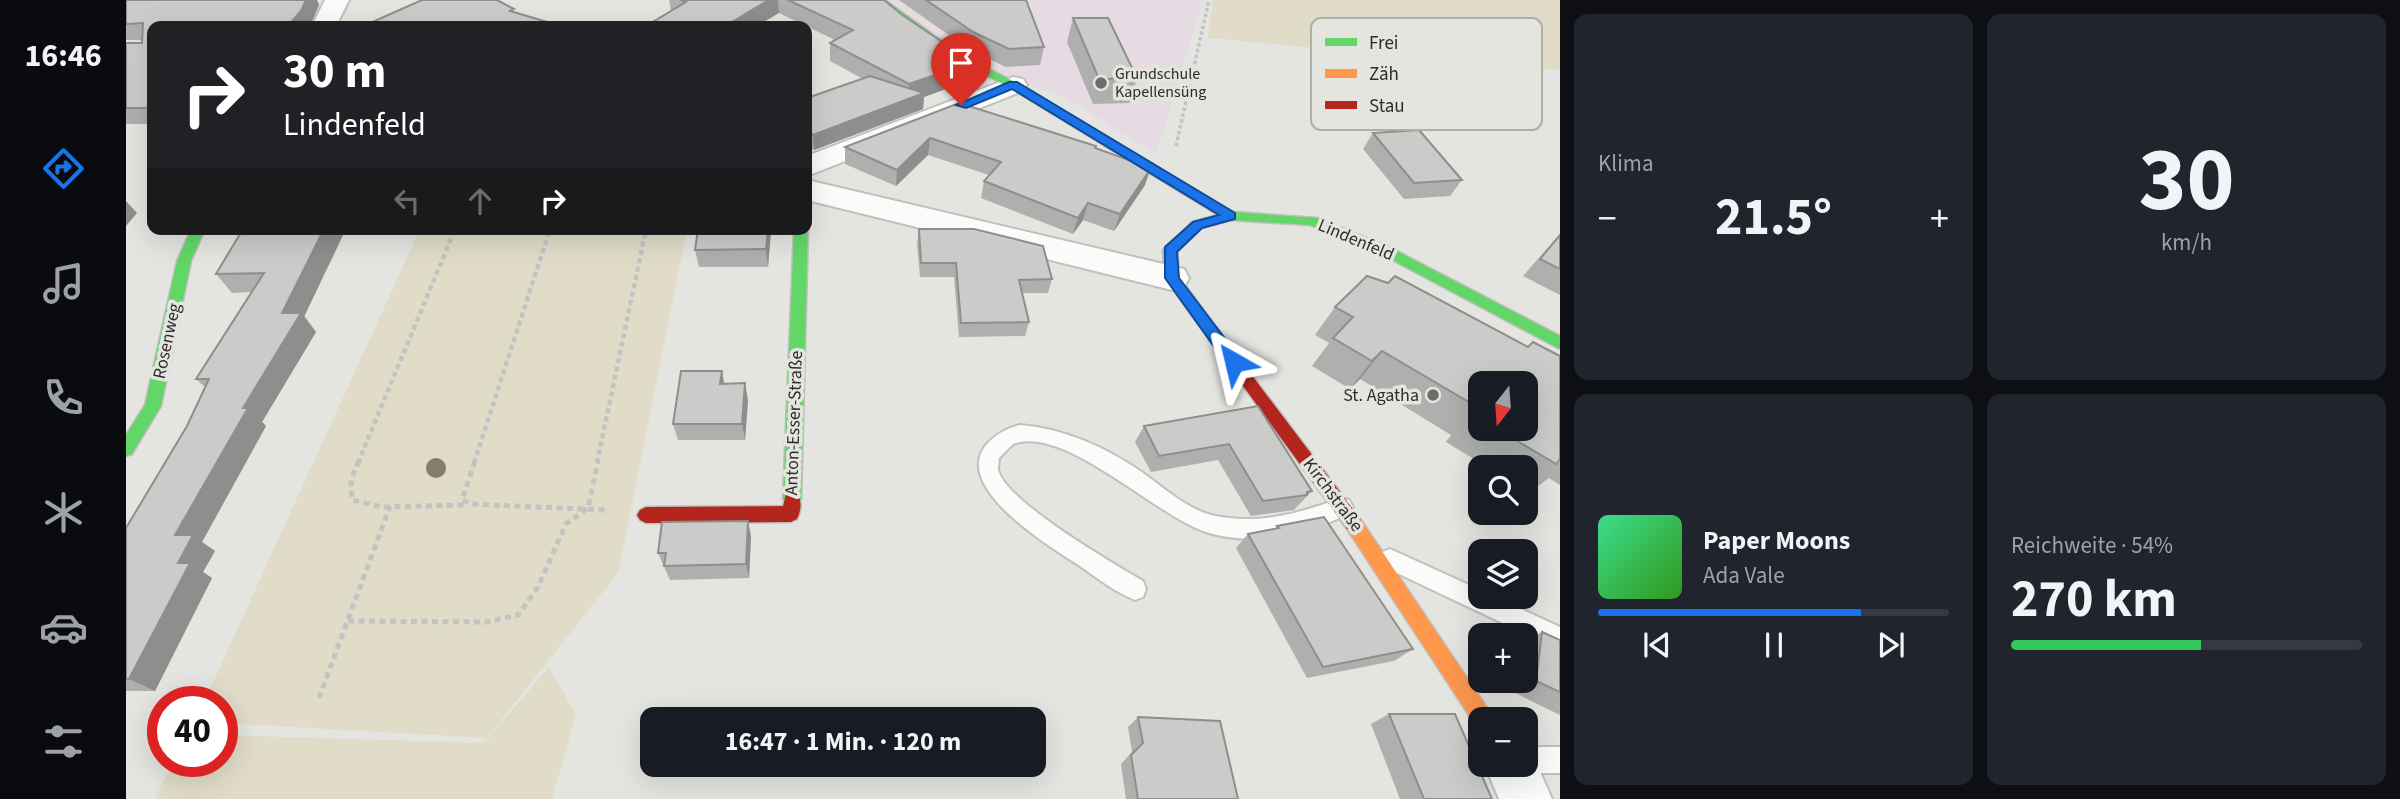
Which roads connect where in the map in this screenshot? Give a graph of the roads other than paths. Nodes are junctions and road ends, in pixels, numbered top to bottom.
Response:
1 (337, 0) edge
2 (879, 0) edge
3 (326, 21) edge
4 (1013, 85) junction
5 (812, 165) edge
6 (812, 191) edge
7 (1230, 216) junction
8 (195, 235) edge
9 (801, 235) edge
10 (1172, 278) junction
11 (1560, 343) edge
12 (126, 449) edge
13 (1342, 507) junction
14 (646, 515) road end
15 (1376, 552) junction
16 (1135, 589) dead end
17 (1560, 639) edge
18 (1475, 707) edge
19 (1538, 760) edge
20 (1560, 760) edge
21 (1516, 777) edge
22 (1526, 799) edge

1 - 3 street
2 - 4 street
4 - 5 street
4 - 7 street
6 - 10 street
7 - 10 street, Lindenfeld
7 - 11 street, Lindenfeld
8 - 12 street, Rosenweg
9 - 14 street, Anton-Esser-Straße
10 - 13 street, Kirchstraße
13 - 15 street, Kirchstraße
13 - 16 lane
15 - 17 lane
15 - 18 street, Kirchstraße
19 - 20 lane
21 - 22 street

